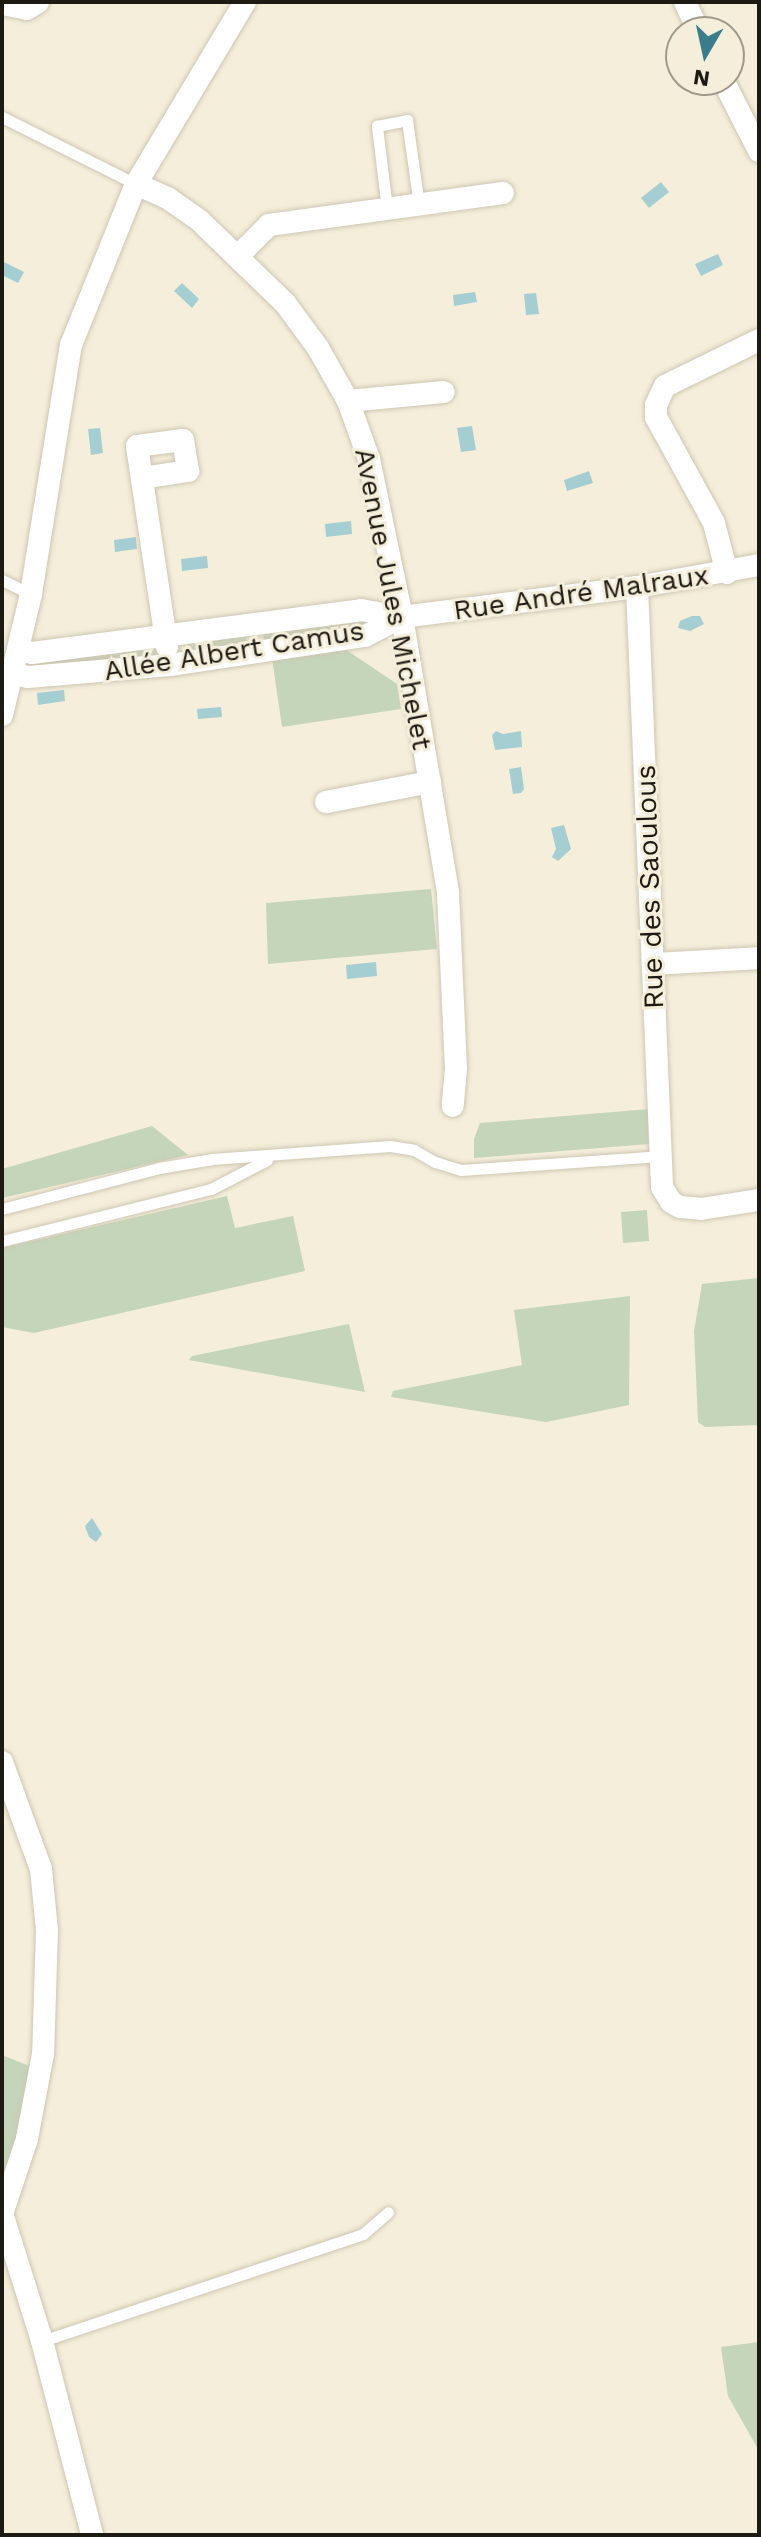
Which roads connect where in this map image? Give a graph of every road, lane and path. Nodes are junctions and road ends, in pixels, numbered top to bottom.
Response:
1 (38, 2) edge
2 (245, 2) edge
3 (2, 4) edge
4 (731, 96) edge
5 (2, 117) edge
6 (759, 151) edge
7 (136, 184) junction
8 (503, 193) dead end
9 (419, 205) junction
10 (387, 209) junction
11 (239, 255) junction
12 (759, 340) edge
13 (444, 392) dead end
14 (348, 401) junction
15 (142, 478) dead end
16 (759, 565) edge
17 (727, 573) junction
18 (2, 580) edge
19 (637, 587) junction
20 (31, 594) junction
21 (402, 617) junction
22 (252, 624) junction
23 (166, 636) junction
24 (20, 650) junction
25 (258, 652) junction
26 (170, 665) junction
27 (15, 674) junction
28 (2, 715) edge
29 (430, 782) junction
30 (326, 802) dead end
31 (759, 958) edge
32 (653, 964) junction
33 (453, 1106) dead end
34 (660, 1156) junction
35 (271, 1158) junction
36 (212, 1159) junction
37 (217, 1186) junction
38 (759, 1200) edge
39 (2, 1209) edge
40 (2, 1241) edge
41 (2, 1762) edge
42 (388, 2212) dead end
43 (2, 2214) edge
44 (42, 2341) junction
45 (92, 2535) edge

1 - 3 street
2 - 7 street
4 - 6 street
5 - 7 lane
7 - 11 street, Avenue Jules Michelet
7 - 20 street
8 - 9 street
9 - 10 street
9 - 10 lane
10 - 11 street
11 - 14 street, Avenue Jules Michelet
12 - 17 street
13 - 14 street
14 - 21 street, Avenue Jules Michelet
15 - 23 street
16 - 17 street, Rue André Malraux
17 - 19 street, Rue André Malraux
18 - 20 lane
19 - 21 street, Rue André Malraux
19 - 32 street, Rue des Saoulous
20 - 24 street
21 - 22 street, Allée Albert Camus
21 - 25 street, Allée Albert Camus
21 - 29 street, Avenue Jules Michelet
22 - 23 street, Allée Albert Camus
22 - 25 street
23 - 24 street, Allée Albert Camus
23 - 26 street
24 - 27 street
25 - 26 street, Allée Albert Camus
26 - 27 street, Allée Albert Camus
27 - 28 street
29 - 30 street
29 - 33 street, Avenue Jules Michelet
31 - 32 street
32 - 34 street, Rue des Saoulous
34 - 35 lane
34 - 38 street, Rue des Saoulous
35 - 36 lane
35 - 37 lane
36 - 37 lane
36 - 39 lane
37 - 40 lane
41 - 43 street
42 - 44 lane
43 - 44 street
44 - 45 street

